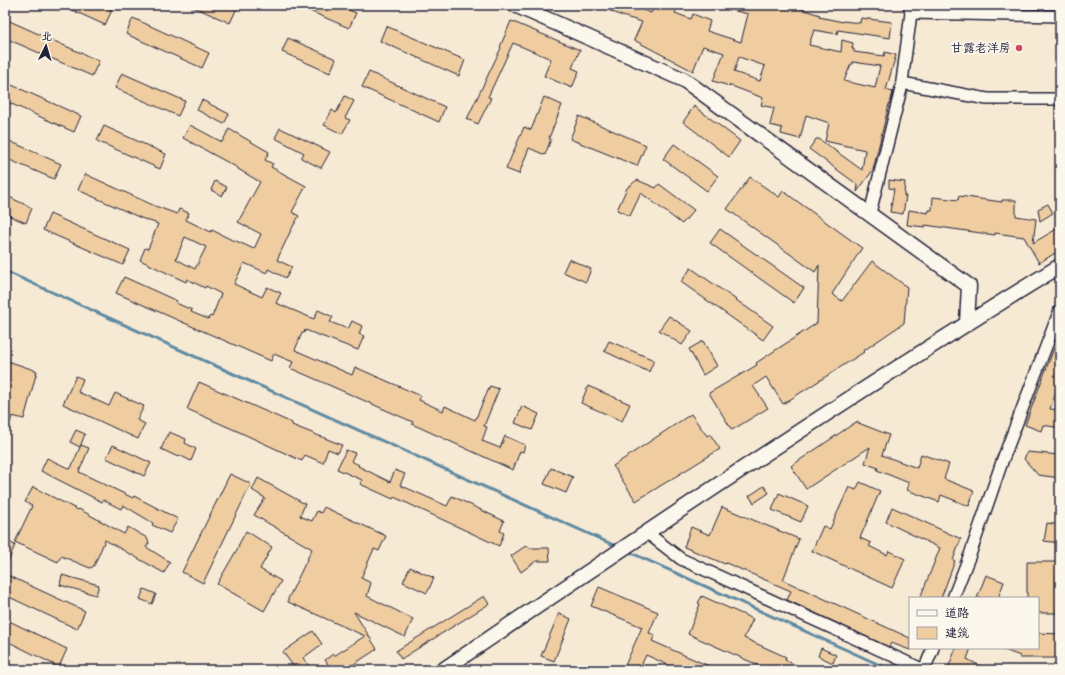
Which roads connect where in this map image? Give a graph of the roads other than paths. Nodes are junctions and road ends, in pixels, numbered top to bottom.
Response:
1 (515, 5) edge
2 (910, 9) edge
3 (1060, 16) edge
4 (902, 83) junction
5 (1060, 99) edge
6 (870, 214) junction
7 (1060, 266) edge
8 (1060, 310) edge
9 (966, 323) junction
10 (646, 532) junction
11 (953, 597) edge
12 (933, 649) edge
13 (443, 670) edge
14 (924, 670) edge

1 - 6 street
2 - 3 street
2 - 4 street
4 - 5 street
4 - 6 street
6 - 9 street
7 - 9 street
8 - 11 street
9 - 10 street
10 - 13 street
10 - 14 street
12 - 14 street

